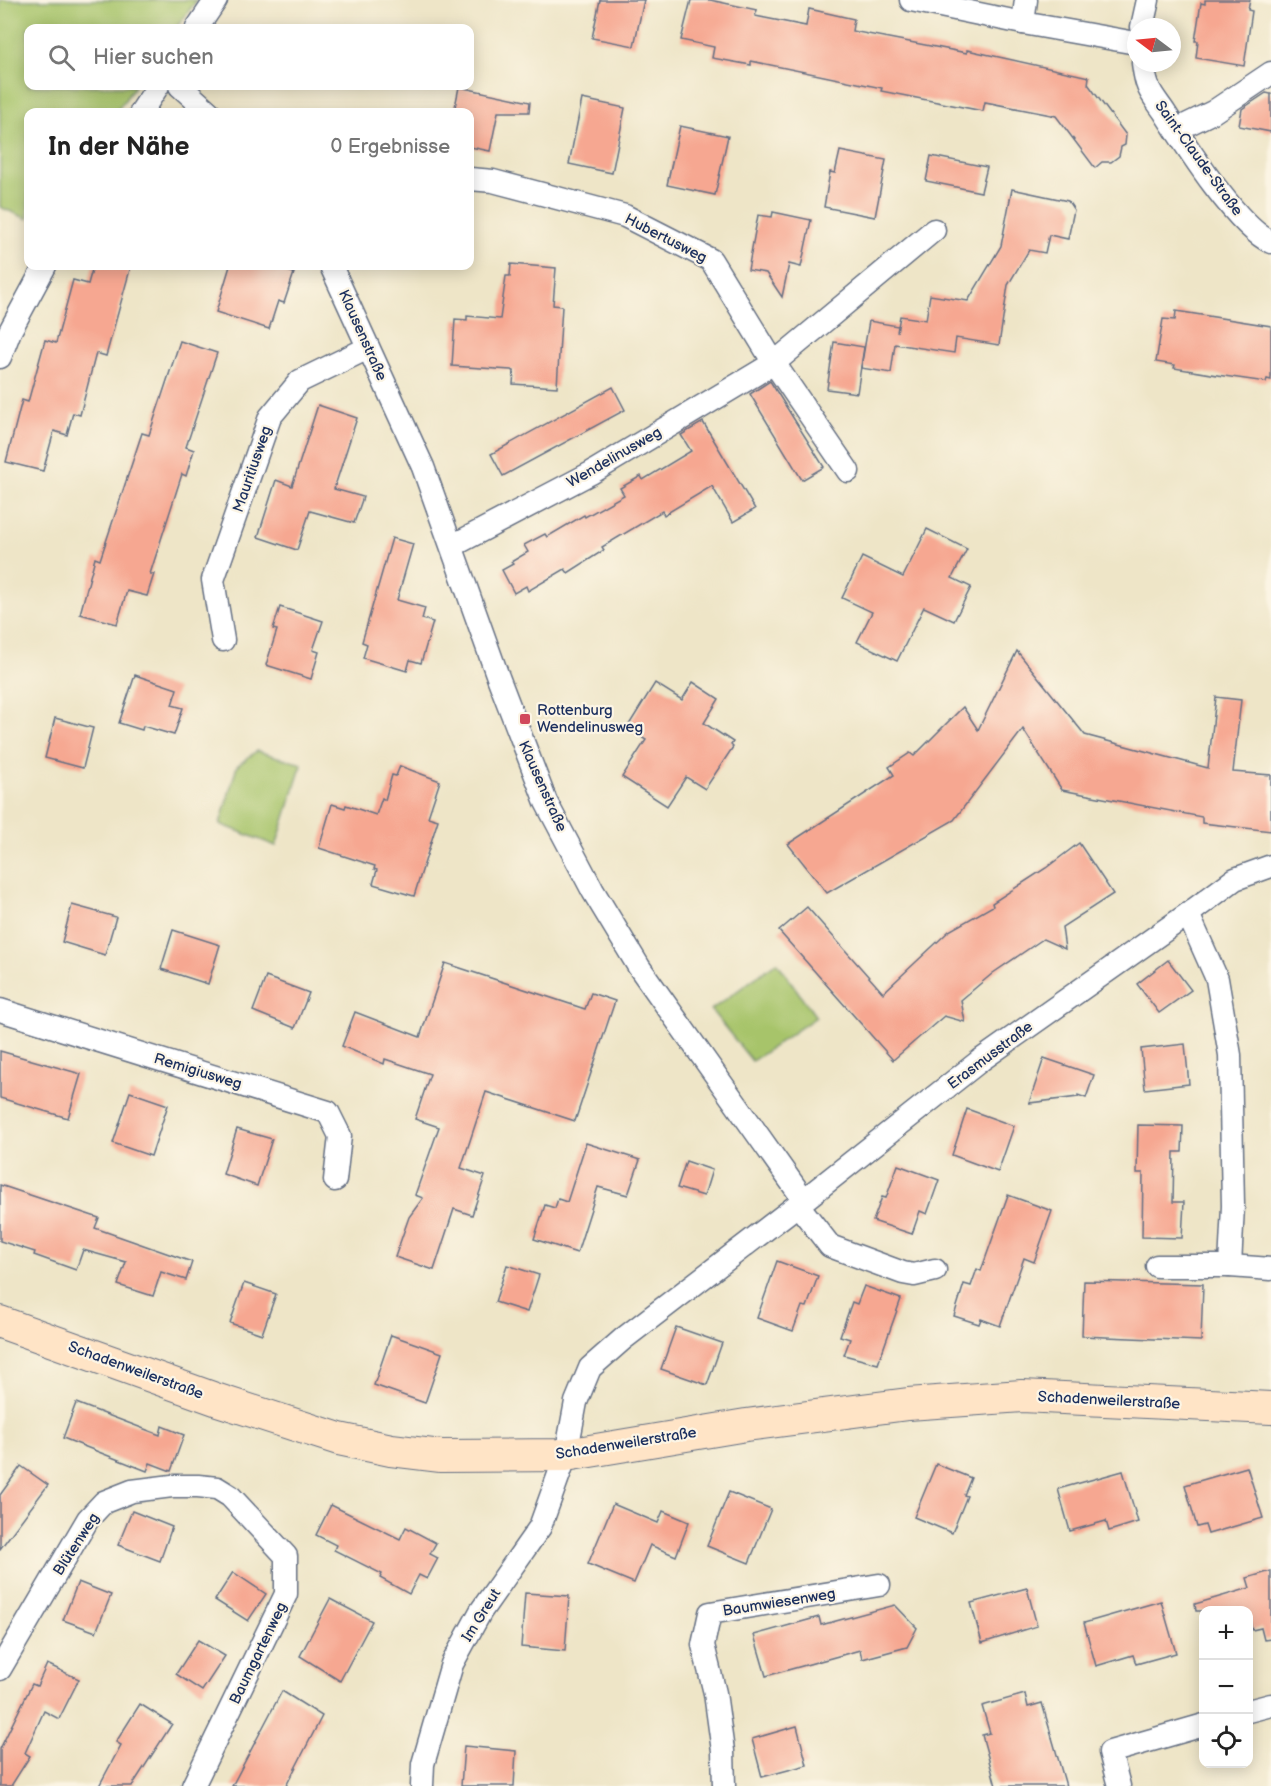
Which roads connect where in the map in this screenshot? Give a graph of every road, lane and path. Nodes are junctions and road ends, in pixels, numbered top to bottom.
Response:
1 (216, 0) edge
2 (911, 0) edge
3 (1026, 0) edge
4 (1148, 0) edge
5 (1144, 18) edge
6 (1023, 23) junction
7 (200, 24) edge
8 (1127, 41) edge
9 (1145, 72) edge
10 (1271, 73) edge
11 (155, 90) edge
12 (184, 90) edge
13 (144, 108) edge
14 (204, 108) edge
15 (1176, 130) junction
16 (474, 179) edge
17 (934, 230) dead end
18 (1271, 242) edge
19 (43, 270) edge
20 (333, 270) edge
21 (368, 348) junction
22 (0, 357) edge
23 (774, 363) junction
24 (848, 471) dead end
25 (452, 546) junction
26 (223, 640) dead end
27 (1271, 866) edge
28 (1188, 914) junction
29 (0, 1010) edge
30 (335, 1180) dead end
31 (801, 1202) junction
32 (1157, 1266) dead end
33 (1230, 1266) junction
34 (1271, 1269) edge
35 (935, 1270) dead end
36 (0, 1322) edge
37 (1271, 1408) edge
38 (566, 1455) junction
39 (198, 1486) joint
40 (879, 1585) dead end
41 (0, 1669) edge
42 (1271, 1705) edge
43 (1253, 1710) edge
44 (1199, 1726) edge
45 (193, 1786) edge
46 (422, 1786) edge
47 (724, 1786) edge
48 (1119, 1786) edge

1 - 7 street
2 - 6 street
3 - 6 street
4 - 5 street
6 - 8 street
9 - 15 street, Saint-Claude-Straße
10 - 15 street
11 - 13 street
12 - 14 street
15 - 18 street, Saint-Claude-Straße
16 - 23 street, Hubertusweg
17 - 23 street, Wendelinusweg
19 - 22 street
20 - 21 street, Klausenstraße
21 - 25 street, Klausenstraße
21 - 26 street, Mauritiusweg
23 - 24 street
23 - 25 street, Wendelinusweg
25 - 31 street, Klausenstraße
27 - 28 street, Erasmusstraße
28 - 31 street, Erasmusstraße
28 - 33 street
29 - 30 street, Remigiusweg
31 - 35 street
31 - 38 street, Erasmusstraße
32 - 33 street
33 - 34 street
36 - 38 street, Schadenweilerstraße
37 - 38 street, Schadenweilerstraße
38 - 46 street, Im Greut
39 - 41 street, Blütenweg
39 - 45 street, Baumgartenweg
40 - 47 street, Baumwiesenweg
42 - 43 street
44 - 48 street

